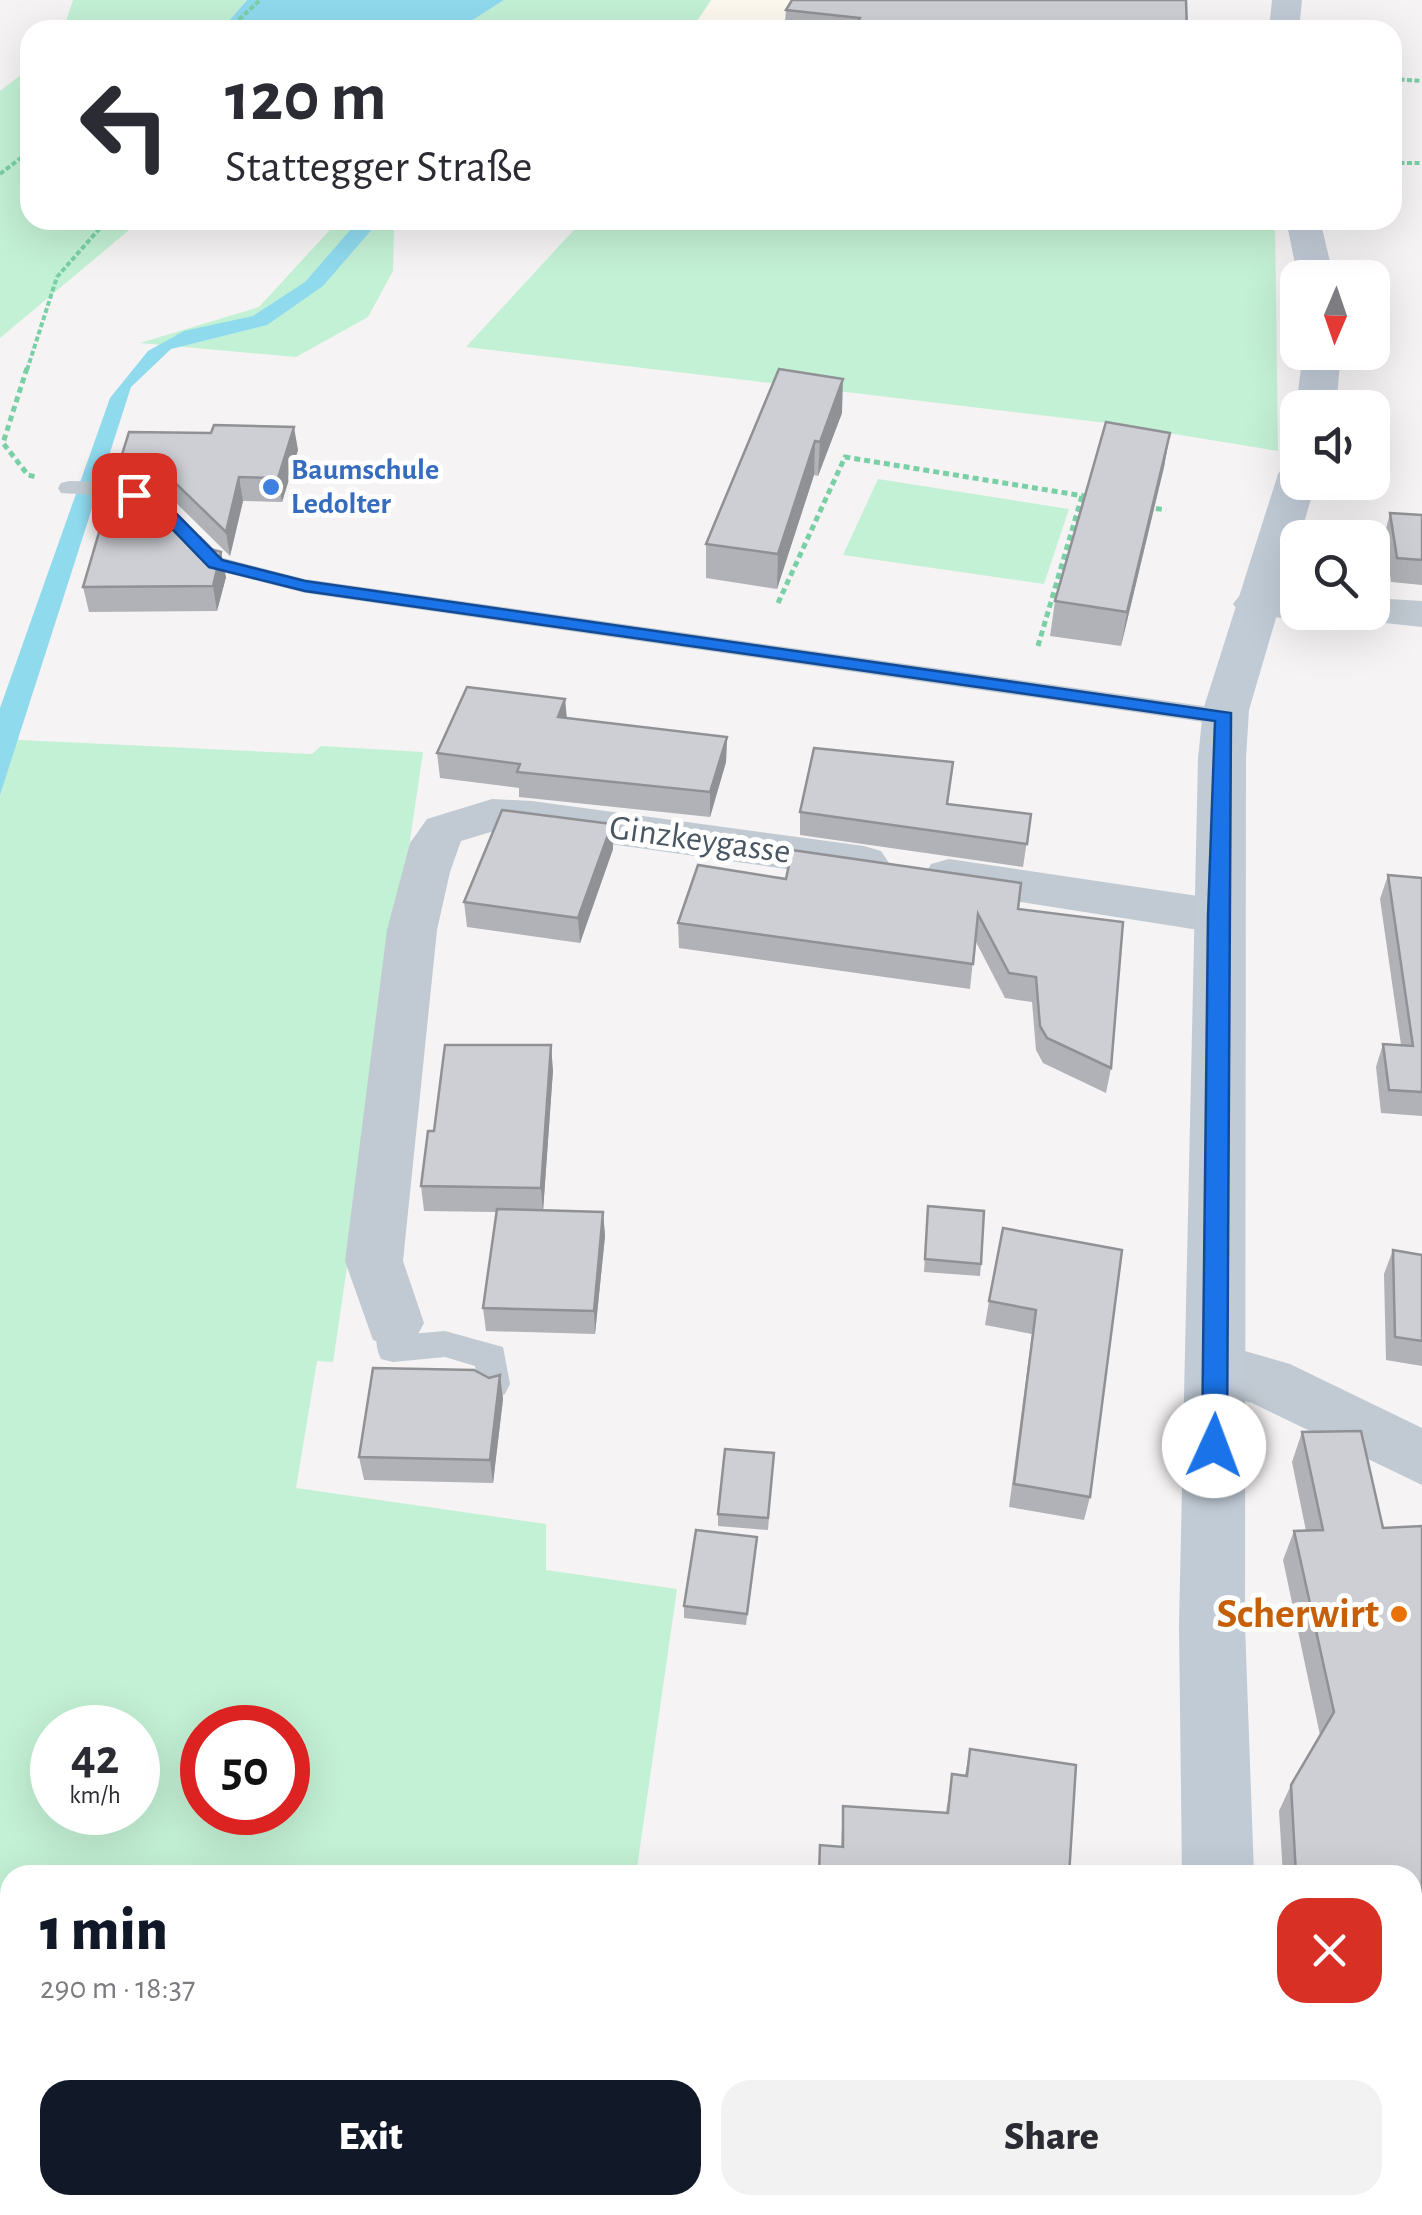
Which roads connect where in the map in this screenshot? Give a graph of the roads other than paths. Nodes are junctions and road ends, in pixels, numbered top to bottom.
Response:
1 (1305, 230) edge
2 (1312, 260) edge
3 (69, 488) road end
4 (1294, 500) edge
5 (1276, 606) edge
6 (1390, 613) edge
7 (1422, 614) edge
8 (1224, 717) junction
9 (1218, 916) junction
10 (394, 1323) joint
11 (1217, 1368) junction
12 (492, 1384) edge
13 (1422, 1458) edge
14 (1218, 1865) edge

1 - 2 main road
3 - 8 lane
4 - 5 main road
5 - 8 main road
6 - 7 street
8 - 9 main road
9 - 10 street, Ginzkeygasse
9 - 11 main road
10 - 12 lane
11 - 13 street
11 - 14 main road

